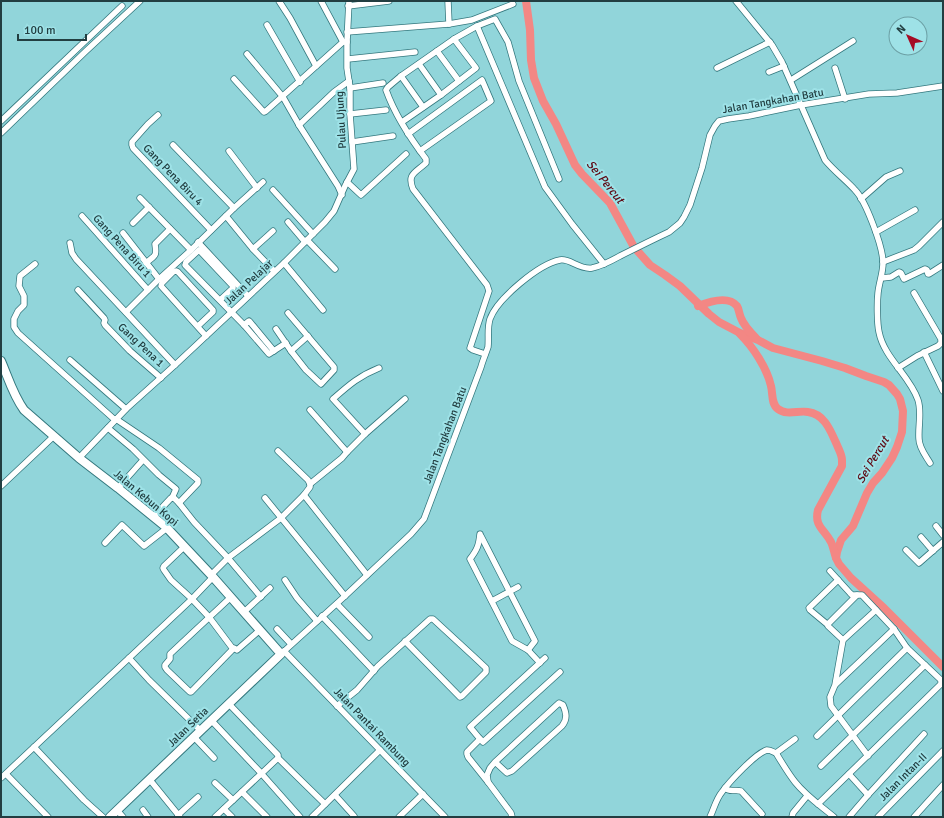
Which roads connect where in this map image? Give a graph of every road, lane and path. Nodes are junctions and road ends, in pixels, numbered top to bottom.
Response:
1 (140, 1) edge
2 (279, 1) edge
3 (321, 1) edge
4 (389, 1) edge
5 (448, 1) edge
6 (736, 1) edge
7 (348, 3) edge
8 (514, 4) dead end
9 (122, 6) dead end
10 (449, 24) junction
11 (267, 25) dead end
12 (477, 26) junction
13 (347, 32) junction
14 (454, 39) junction
15 (345, 42) junction
16 (770, 42) junction
17 (852, 42) dead end
18 (437, 51) junction
19 (415, 52) dead end
20 (247, 54) dead end
21 (348, 59) junction
22 (420, 64) junction
23 (316, 66) junction
24 (784, 66) junction
25 (717, 68) dead end
26 (835, 68) dead end
27 (769, 72) dead end
28 (401, 76) junction
29 (234, 79) dead end
30 (349, 80) junction
31 (791, 80) junction
32 (458, 81) junction
33 (300, 82) junction
34 (383, 83) dead end
35 (943, 86) edge
36 (350, 88) junction
37 (441, 95) junction
38 (283, 97) junction
39 (845, 99) junction
40 (801, 105) junction
41 (423, 107) junction
42 (386, 110) dead end
43 (350, 114) junction
44 (158, 115) dead end
45 (1, 121) edge
46 (402, 122) junction
47 (299, 126) junction
48 (1, 133) edge
49 (408, 134) junction
50 (393, 136) dead end
51 (352, 142) junction
52 (173, 146) dead end
53 (229, 151) dead end
54 (420, 151) junction
55 (406, 154) dead end
56 (900, 171) dead end
57 (559, 179) dead end
58 (263, 182) dead end
59 (347, 182) junction
60 (257, 188) junction
61 (273, 190) dead end
62 (342, 194) junction
63 (140, 198) dead end
64 (861, 198) junction
65 (149, 207) junction
66 (234, 208) junction
67 (915, 210) dead end
68 (82, 216) dead end
69 (226, 216) junction
70 (288, 222) dead end
71 (943, 222) edge
72 (133, 223) dead end
73 (170, 229) junction
74 (211, 230) junction
75 (273, 231) dead end
76 (876, 232) junction
77 (123, 233) dead end
78 (312, 234) junction
79 (306, 241) junction
80 (198, 242) junction
81 (70, 243) dead end
82 (253, 249) junction
83 (191, 250) junction
84 (883, 262) junction
85 (146, 263) junction
86 (35, 264) dead end
87 (284, 264) junction
88 (604, 264) junction
89 (943, 265) edge
90 (335, 269) dead end
91 (274, 271) junction
92 (882, 278) junction
93 (159, 279) junction
94 (78, 290) dead end
95 (148, 290) junction
96 (914, 293) dead end
97 (248, 296) junction
98 (220, 300) junction
99 (323, 310) dead end
100 (126, 312) junction
101 (231, 312) junction
102 (288, 313) dead end
103 (198, 326) junction
104 (276, 329) dead end
105 (206, 336) junction
106 (308, 336) junction
107 (286, 343) junction
108 (291, 351) junction
109 (924, 352) junction
110 (485, 354) junction
111 (70, 360) dead end
112 (1, 361) edge
113 (175, 365) junction
114 (379, 368) dead end
115 (898, 368) junction
116 (161, 378) junction
117 (943, 391) edge
118 (404, 399) dead end
119 (126, 409) junction
120 (310, 410) dead end
121 (116, 420) junction
122 (108, 428) junction
123 (365, 434) junction
124 (54, 436) junction
125 (278, 451) dead end
126 (347, 452) junction
127 (79, 458) junction
128 (143, 460) junction
129 (930, 463) dead end
130 (310, 484) junction
131 (1, 486) edge
132 (118, 488) junction
133 (304, 495) junction
134 (172, 498) junction
135 (265, 498) dead end
136 (179, 503) junction
137 (153, 517) junction
138 (281, 518) junction
139 (936, 526) dead end
140 (167, 528) junction
141 (943, 535) edge
142 (921, 537) dead end
143 (943, 542) edge
144 (105, 543) dead end
145 (184, 546) junction
146 (906, 550) dead end
147 (933, 551) junction
148 (228, 558) junction
149 (830, 571) dead end
150 (367, 575) junction
151 (212, 576) junction
152 (286, 580) dead end
153 (838, 580) junction
154 (270, 588) dead end
155 (518, 588) dead end
156 (510, 592) junction
157 (857, 595) junction
158 (345, 596) junction
159 (261, 597) junction
160 (231, 598) junction
161 (192, 599) junction
162 (492, 602) junction
163 (336, 604) junction
164 (876, 610) junction
165 (244, 612) junction
166 (322, 616) junction
167 (209, 617) junction
168 (317, 621) junction
169 (828, 625) junction
170 (277, 629) dead end
171 (894, 629) junction
172 (260, 630) junction
173 (369, 637) dead end
174 (843, 640) junction
175 (405, 641) junction
176 (291, 644) junction
177 (233, 648) junction
178 (907, 648) junction
179 (528, 650) junction
180 (282, 652) junction
181 (129, 658) junction
182 (546, 658) dead end
183 (540, 663) junction
184 (924, 665) junction
185 (374, 671) junction
186 (560, 672) dead end
187 (835, 684) junction
188 (229, 704) junction
189 (337, 706) junction
190 (838, 716) junction
191 (211, 720) junction
192 (197, 734) junction
193 (924, 734) dead end
194 (817, 736) dead end
195 (853, 736) junction
196 (480, 739) junction
197 (795, 739) dead end
198 (34, 747) junction
199 (380, 750) junction
200 (943, 751) edge
201 (776, 753) junction
202 (868, 756) junction
203 (214, 758) dead end
204 (278, 758) junction
205 (496, 762) junction
206 (821, 766) dead end
207 (261, 773) junction
208 (6, 774) junction
209 (849, 774) junction
210 (1, 778) edge
211 (150, 780) junction
212 (488, 782) junction
213 (215, 783) dead end
214 (943, 785) edge
215 (725, 788) junction
216 (242, 792) junction
217 (423, 794) junction
218 (335, 795) junction
219 (868, 795) junction
220 (807, 796) junction
221 (198, 797) dead end
222 (233, 800) junction
223 (325, 804) junction
224 (818, 804) junction
225 (224, 809) junction
226 (118, 810) junction
227 (143, 810) dead end
228 (762, 814) dead end
229 (179, 816) edge
230 (354, 816) dead end
231 (48, 817) edge
232 (103, 817) edge
233 (110, 817) edge
234 (123, 817) edge
235 (148, 817) edge
236 (215, 817) edge
237 (232, 817) edge
238 (267, 817) edge
239 (300, 817) edge
240 (312, 817) edge
241 (399, 817) edge
242 (445, 817) edge
243 (512, 817) edge
244 (710, 817) edge
245 (792, 817) edge
246 (834, 817) edge
247 (849, 817) edge
248 (878, 817) edge
249 (914, 817) edge

1 - 48 street
2 - 23 street
3 - 15 street
4 - 7 street
5 - 10 street
6 - 16 street
7 - 13 street, Pulau Ujung
8 - 10 street
9 - 45 street
10 - 13 street
11 - 33 street
12 - 14 street
12 - 57 street
12 - 88 street
13 - 15 street, Pulau Ujung
14 - 18 street
14 - 32 street
15 - 21 street, Pulau Ujung
15 - 23 street
16 - 24 street
16 - 25 street
17 - 31 street
18 - 22 street
18 - 32 street
19 - 21 street
20 - 38 street
21 - 30 street, Pulau Ujung
22 - 28 street
22 - 37 street
23 - 33 street
24 - 27 street
24 - 31 street
26 - 39 street
28 - 41 street
28 - 46 street
29 - 38 street
30 - 36 street, Pulau Ujung
30 - 47 street
31 - 40 street
32 - 37 street
33 - 38 street
34 - 36 street
35 - 39 street, Jalan Tangkahan Batu
36 - 43 street, Pulau Ujung
37 - 41 street
38 - 47 street
39 - 40 street, Jalan Tangkahan Batu
40 - 64 street
40 - 88 street, Jalan Tangkahan Batu
41 - 46 street
42 - 43 street
43 - 51 street, Pulau Ujung
44 - 74 street, Gang Pena Biru 4
46 - 49 street
47 - 62 street
49 - 54 street
49 - 54 street
50 - 51 street
51 - 59 street, Pulau Ujung
52 - 66 street
53 - 60 street
54 - 110 street
55 - 59 street
56 - 64 street
58 - 60 street
59 - 62 street, Pulau Ujung
60 - 66 street
61 - 78 street
62 - 78 street, Jalan Pelajar
63 - 65 street
64 - 76 street
65 - 72 street
65 - 73 street
66 - 69 street
67 - 76 street
68 - 95 street, Gang Pena Biru 1
69 - 74 street
69 - 82 street
70 - 79 street
71 - 84 street
73 - 83 street
73 - 85 street
74 - 80 street
75 - 82 street
76 - 84 street
77 - 85 street
78 - 79 street, Jalan Pelajar
79 - 87 street, Jalan Pelajar
79 - 90 street
80 - 83 street
80 - 97 street
81 - 100 street
82 - 91 street
83 - 93 street
84 - 92 street
85 - 93 street
86 - 121 street
87 - 91 street, Jalan Pelajar
87 - 99 street
88 - 110 street, Jalan Tangkahan Batu
89 - 92 street
91 - 97 street, Jalan Pelajar
92 - 115 street
93 - 95 street
94 - 116 street, Gang Pena 1
95 - 100 street
96 - 109 street
97 - 101 street, Jalan Pelajar
98 - 98 street
98 - 101 street
100 - 113 street
101 - 105 street, Jalan Pelajar
101 - 107 street
102 - 106 street
103 - 103 street
103 - 105 street
104 - 107 street
105 - 113 street, Jalan Pelajar
106 - 108 street
106 - 108 street
107 - 108 street
109 - 115 street
109 - 117 street
110 - 150 street, Jalan Tangkahan Batu
111 - 119 street
112 - 124 main road, Jalan Kebun Kopi
113 - 116 street, Jalan Pelajar
114 - 123 street
115 - 129 street
116 - 119 street, Jalan Pelajar
118 - 123 street
119 - 121 street, Jalan Pelajar
120 - 126 street
121 - 122 street, Jalan Pelajar
121 - 136 street
122 - 127 street, Jalan Pelajar
122 - 128 street
123 - 126 street
124 - 127 main road, Jalan Kebun Kopi
124 - 131 street
125 - 130 street
126 - 130 street
127 - 132 main road, Jalan Kebun Kopi
128 - 132 street
128 - 134 street
130 - 133 street
132 - 137 main road, Jalan Kebun Kopi
133 - 138 street
133 - 150 street
134 - 136 street
134 - 137 street
135 - 138 street
136 - 148 street
137 - 140 main road, Jalan Kebun Kopi
138 - 148 street
138 - 158 street
139 - 141 street
140 - 144 street
140 - 145 main road, Jalan Kebun Kopi
142 - 147 street
143 - 147 street
145 - 151 main road, Jalan Kebun Kopi
145 - 161 street
146 - 147 street
148 - 151 street
148 - 159 street
149 - 153 street
150 - 158 street, Jalan Tangkahan Batu
151 - 160 main road, Jalan Kebun Kopi
151 - 161 street
152 - 168 street
153 - 157 street
153 - 169 street
154 - 159 street
155 - 156 street
156 - 162 street
156 - 162 street
156 - 179 street
157 - 164 street
157 - 169 street
158 - 163 street, Jalan Tangkahan Batu
159 - 165 street
160 - 165 main road, Jalan Kebun Kopi
160 - 167 street
161 - 167 street
161 - 181 street
162 - 179 street
163 - 166 street, Jalan Tangkahan Batu
163 - 173 street
164 - 171 street
164 - 174 street
165 - 172 main road, Jalan Kebun Kopi
166 - 168 street, Jalan Tangkahan Batu
166 - 185 street
167 - 177 street
167 - 177 street
168 - 176 street, Jalan Tangkahan Batu
169 - 174 street
170 - 176 street
171 - 178 street
171 - 187 street
172 - 177 street
172 - 180 main road, Jalan Kebun Kopi
174 - 187 street
175 - 175 street
175 - 185 street
176 - 180 street, Jalan Tangkahan Batu
178 - 184 street
178 - 190 street
179 - 183 street
180 - 188 main road, Jalan Setia
180 - 189 street, Jalan Pantai Rambung
181 - 192 street
181 - 198 street
182 - 183 street
183 - 196 street
184 - 195 street
184 - 202 street
185 - 189 street
186 - 196 street
187 - 190 street
188 - 191 main road, Jalan Setia
188 - 204 street
189 - 199 street, Jalan Pantai Rambung
190 - 194 street
190 - 195 street
191 - 192 main road, Jalan Setia
191 - 207 street
192 - 203 street
192 - 211 main road, Jalan Setia
193 - 219 street
195 - 202 street
195 - 206 street
196 - 212 street
197 - 201 street
198 - 208 street
198 - 232 street
199 - 217 street, Jalan Pantai Rambung
199 - 218 street
200 - 248 street, Jalan Intan-II
201 - 215 street
201 - 220 street
202 - 209 street
204 - 207 street
204 - 223 street
205 - 205 street
205 - 212 street
207 - 216 street
207 - 239 street
208 - 210 street
208 - 231 street
209 - 219 street
209 - 224 street
211 - 226 main road, Jalan Setia
211 - 229 street
212 - 243 street
213 - 222 street
214 - 249 street
215 - 228 street
215 - 244 street
216 - 222 street
216 - 238 street
217 - 241 street
217 - 242 street, Jalan Pantai Rambung
218 - 223 street
218 - 230 street
219 - 247 street
220 - 224 street
220 - 245 street
221 - 229 street
222 - 225 street
223 - 240 street
224 - 246 street
225 - 236 street
225 - 237 street
226 - 233 main road, Jalan Setia
226 - 234 street
227 - 235 street

